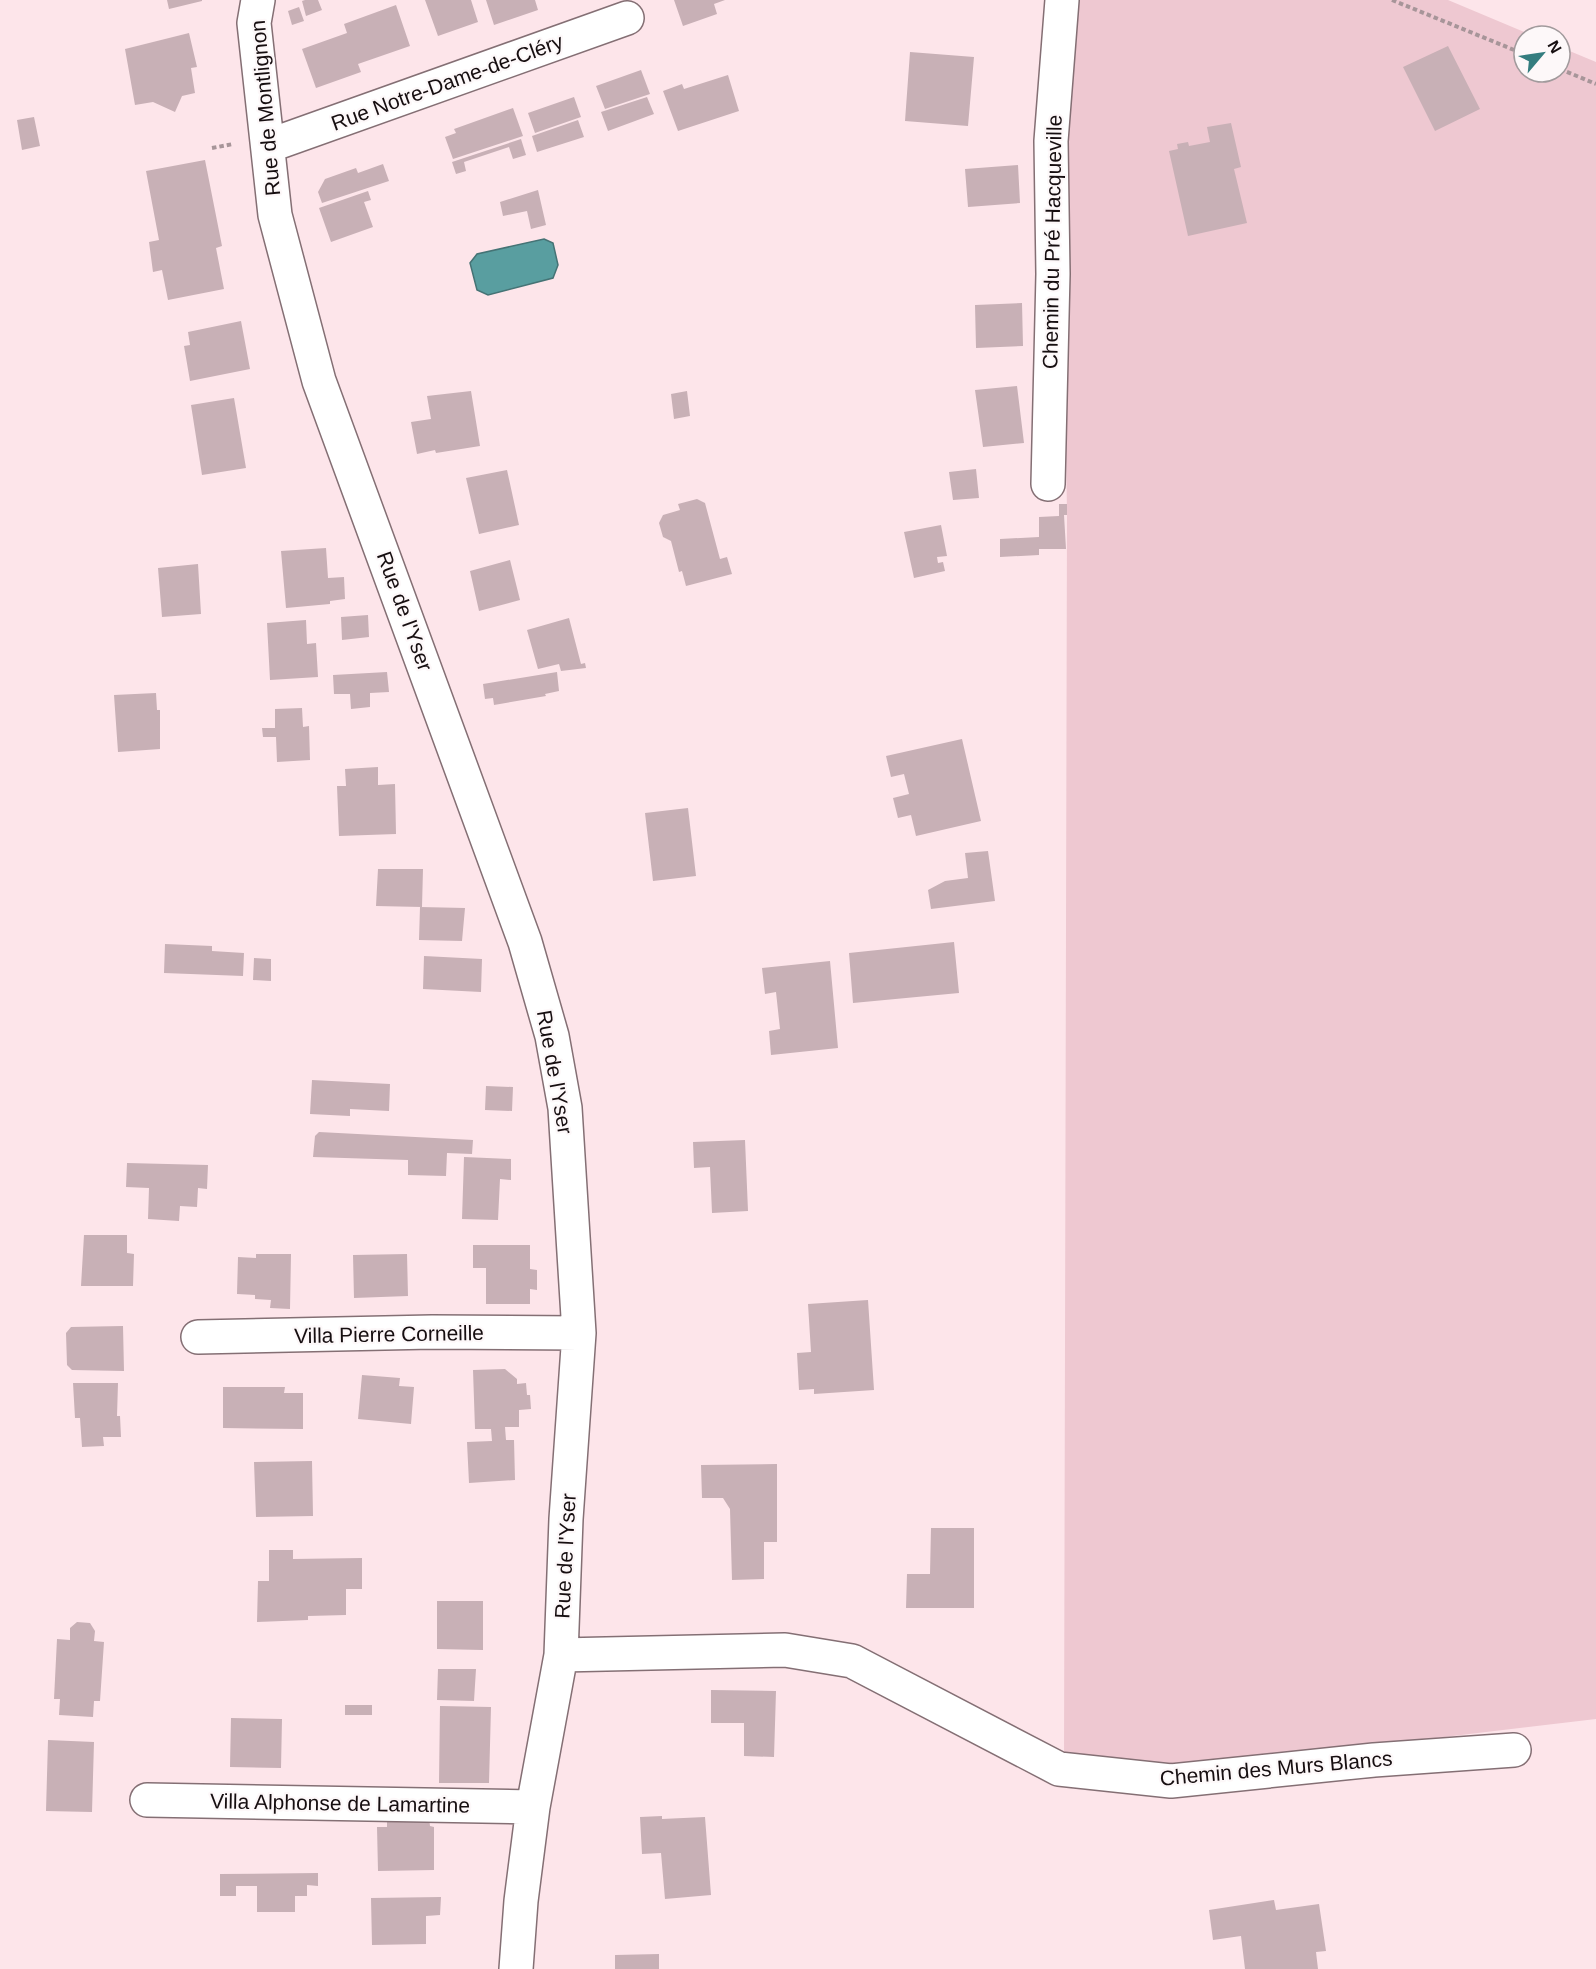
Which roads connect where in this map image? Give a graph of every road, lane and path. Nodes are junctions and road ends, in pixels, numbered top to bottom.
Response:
1 (258, 0) edge
2 (1062, 0) edge
3 (1392, 0) edge
4 (627, 18) dead end
5 (1512, 49) edge
6 (1572, 74) edge
7 (1596, 84) edge
8 (268, 146) junction
9 (275, 215) joint
10 (1048, 484) dead end
11 (579, 1333) junction
12 (198, 1336) dead end
13 (561, 1655) junction
14 (1514, 1750) dead end
15 (147, 1800) dead end
16 (533, 1807) junction
17 (516, 1969) edge

1 - 8 street, Rue de Montlignon
2 - 10 street, Chemin du Pré Hacqueville
3 - 5 path
4 - 8 street, Rue Notre-Dame-de-Cléry
6 - 7 path
8 - 9 street, Rue de Montlignon
9 - 11 street, Rue de l'Yser
11 - 12 street, Villa Pierre Corneille
11 - 13 street, Rue de l'Yser
13 - 14 street, Chemin des Murs Blancs
13 - 16 street, Rue de l'Yser
15 - 16 street, Villa Alphonse de Lamartine
16 - 17 street, Rue de l'Yser

